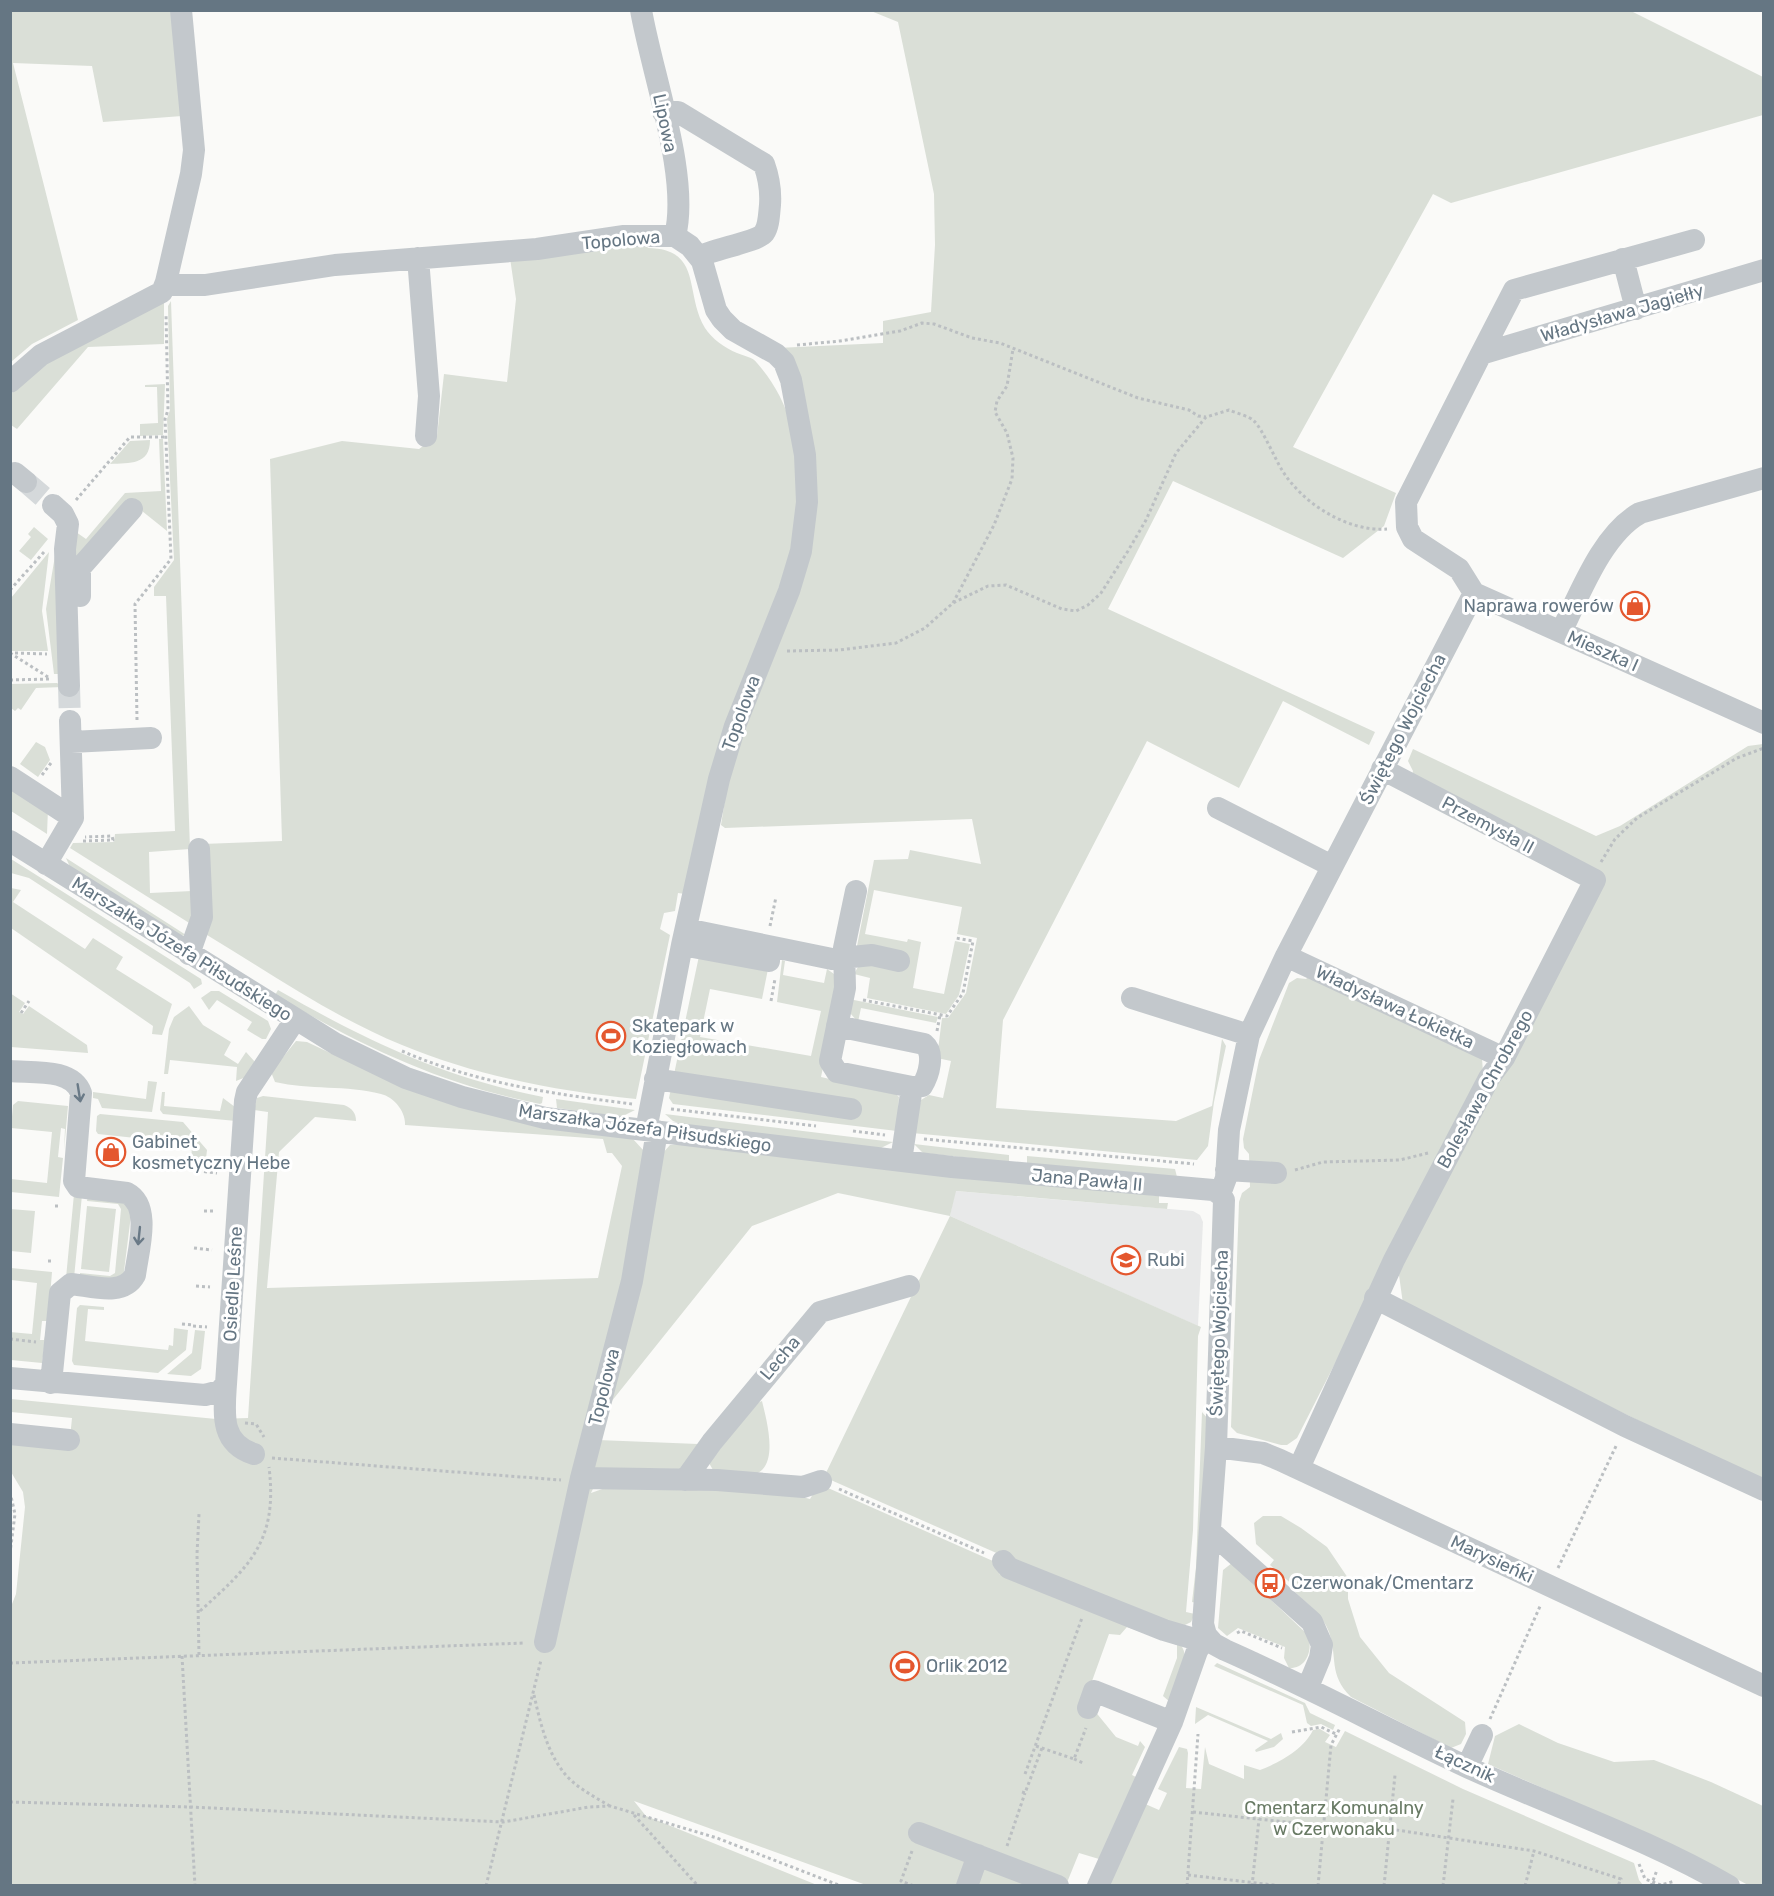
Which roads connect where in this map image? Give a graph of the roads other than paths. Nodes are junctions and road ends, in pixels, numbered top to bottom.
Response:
1 (181, 10) edge
2 (641, 10) edge
3 (663, 112) junction
4 (675, 236) junction
5 (1694, 240) dead end
6 (699, 257) junction
7 (418, 258) junction
8 (1623, 260) junction
9 (1764, 270) edge
10 (170, 284) junction
11 (1636, 309) junction
12 (1480, 354) junction
13 (10, 382) edge
14 (426, 436) dead end
15 (1764, 478) edge
16 (132, 509) dead end
17 (59, 512) tunnel mouth
18 (1474, 593) junction
19 (68, 632) junction
20 (1561, 632) junction
21 (60, 683) tunnel mouth
22 (1764, 723) edge
23 (142, 732) road end
24 (1382, 769) junction
25 (10, 777) edge
26 (1218, 808) dead end
27 (73, 818) junction
28 (10, 841) edge
29 (200, 849) dead end
30 (46, 864) junction
31 (1332, 866) junction
32 (1594, 880) joint
33 (856, 891) dead end
34 (684, 937) junction
35 (189, 954) junction
36 (1286, 956) junction
37 (843, 959) junction
38 (899, 961) dead end
39 (1132, 998) dead end
40 (295, 1020) junction
41 (837, 1026) junction
42 (1249, 1035) junction
43 (1504, 1058) junction
44 (10, 1071) edge
45 (655, 1079) junction
46 (912, 1087) junction
47 (849, 1120) road end
48 (651, 1130) junction
49 (901, 1161) junction
50 (952, 1167) joint
51 (1226, 1170) junction
52 (1276, 1173) road end
53 (1221, 1194) junction
54 (909, 1286) dead end
55 (1375, 1298) junction
56 (10, 1378) edge
57 (51, 1383) junction
58 (226, 1384) junction
59 (10, 1434) edge
60 (69, 1440) dead end
61 (1215, 1447) junction
62 (265, 1454) road end
63 (1299, 1468) junction
64 (581, 1478) junction
65 (685, 1480) junction
66 (821, 1481) road end
67 (1764, 1490) edge
68 (1211, 1532) junction
69 (1004, 1561) road end
70 (1206, 1635) junction
71 (545, 1642) road end
72 (1764, 1686) edge
73 (1308, 1687) junction
74 (1088, 1715) road end
75 (1172, 1722) junction
76 (1482, 1735) dead end
77 (1467, 1767) junction
78 (917, 1838) road end
79 (978, 1855) junction
80 (967, 1886) edge
81 (1058, 1886) edge
82 (1098, 1886) edge
83 (1729, 1886) edge

1 - 10 street
2 - 3 street, Lipowa
3 - 4 street, Lipowa
3 - 6 street
4 - 6 street, Topolowa
4 - 7 street, Topolowa
5 - 8 street
6 - 34 street, Topolowa
7 - 10 street, Topolowa
7 - 14 street
8 - 11 street
8 - 12 street
9 - 11 street, Władysława Jagiełły
10 - 13 street
11 - 12 street, Władysława Jagiełły
12 - 18 street
15 - 20 street
16 - 19 street
17 - 19 street
18 - 20 street, Mieszka I
18 - 24 street, Świętego Wojciecha
19 - 21 street
20 - 22 street, Mieszka I
23 - 27 street
24 - 31 street, Świętego Wojciecha
24 - 32 street, Przemysła II
25 - 27 street
26 - 31 street
27 - 30 street
28 - 30 street, Marszałka Józefa Piłsudskiego
29 - 35 street
30 - 35 street, Marszałka Józefa Piłsudskiego
31 - 36 street, Świętego Wojciecha
32 - 43 street, Bolesława Chrobrego
33 - 37 street
34 - 37 street
34 - 45 street, Topolowa
35 - 40 street, Marszałka Józefa Piłsudskiego
36 - 42 street, Świętego Wojciecha
36 - 43 street, Władysława Łokietka
37 - 38 street
37 - 41 street
39 - 42 street
40 - 48 street, Marszałka Józefa Piłsudskiego
40 - 58 street, Osiedle Leśne
41 - 46 street
41 - 46 street
42 - 51 street, Świętego Wojciecha
43 - 55 street, Bolesława Chrobrego
44 -> 57 street
45 - 47 street
45 - 48 street, Topolowa
46 - 49 street
48 - 49 street, Marszałka Józefa Piłsudskiego
48 - 64 street, Topolowa
49 - 50 street, Marszałka Józefa Piłsudskiego
50 - 53 street, Jana Pawła II
51 - 52 street
51 - 53 street, Świętego Wojciecha
53 - 61 street, Świętego Wojciecha
54 - 65 street, Lecha
55 - 63 street, Bolesława Chrobrego
55 - 67 street
56 - 57 street
57 - 58 street
58 - 62 street, Osiedle Leśne
59 - 60 street
61 - 63 street, Marysieńki
61 - 68 street, Świętego Wojciecha
63 - 72 street, Marysieńki
64 - 65 street
64 - 71 street, Topolowa
65 - 66 street
68 - 70 street, Świętego Wojciecha
68 - 73 street
69 - 70 street
70 - 73 street, Łącznik
70 - 75 street
73 - 77 street, Łącznik
74 - 75 street
75 - 82 street
76 - 77 street
77 - 83 street, Łącznik
78 - 79 street
79 - 80 street
79 - 81 street

